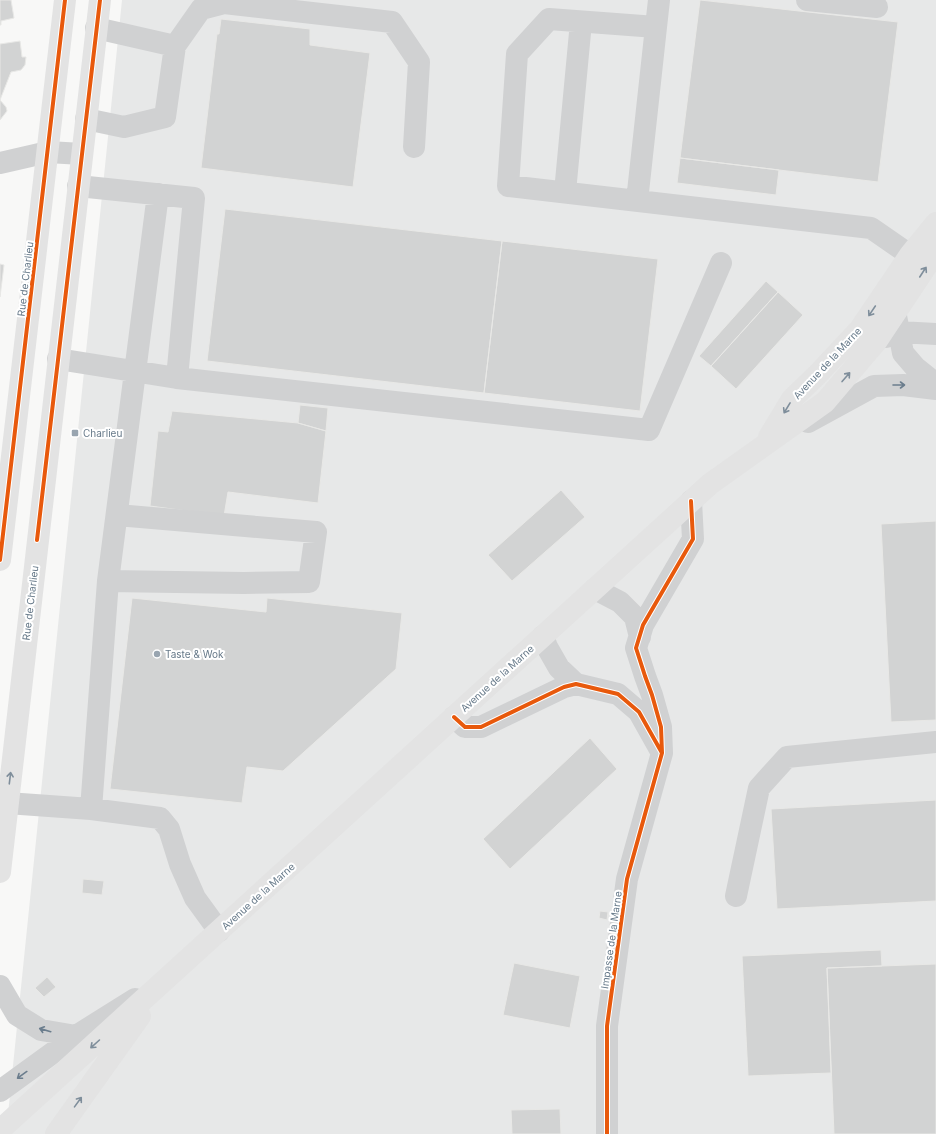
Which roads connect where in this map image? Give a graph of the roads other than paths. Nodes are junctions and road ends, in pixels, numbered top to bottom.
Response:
1 (65, 0) edge
2 (100, 0) edge
3 (659, 0) edge
4 (807, 0) edge
5 (877, 7) dead end
6 (581, 22) junction
7 (656, 27) junction
8 (96, 28) junction
9 (174, 46) junction
10 (86, 119) junction
11 (414, 147) dead end
12 (48, 152) junction
13 (82, 154) junction
14 (0, 163) edge
15 (78, 186) junction
16 (565, 192) junction
17 (158, 194) junction
18 (637, 201) junction
19 (936, 223) edge
20 (936, 249) edge
21 (910, 255) junction
22 (721, 263) dead end
23 (891, 283) junction
24 (897, 323) junction
25 (936, 334) edge
26 (876, 342) junction
27 (58, 359) junction
28 (831, 361) junction
29 (136, 372) junction
30 (177, 378) junction
31 (936, 384) edge
32 (936, 389) edge
33 (764, 447) junction
34 (691, 501) junction
35 (117, 515) junction
36 (0, 560) edge
37 (108, 581) junction
38 (595, 589) junction
39 (543, 636) junction
40 (640, 637) junction
41 (576, 684) junction
42 (454, 717) junction
43 (936, 742) edge
44 (662, 753) junction
45 (8, 802) junction
46 (91, 809) junction
47 (0, 872) edge
48 (736, 896) dead end
49 (219, 931) junction
50 (165, 981) junction
51 (0, 986) edge
52 (76, 1036) junction
53 (0, 1091) edge
54 (0, 1130) edge
55 (56, 1131) edge
56 (608, 1134) edge

1 - 12 main road, Rue de Charlieu
2 - 8 main road, Rue de Charlieu
3 - 7 street
4 - 5 street
6 - 7 street
6 - 16 street
6 - 16 street
7 - 18 street
8 - 9 street
8 - 10 main road, Rue de Charlieu
9 - 10 street
9 - 11 street
10 - 13 main road, Rue de Charlieu
12 - 13 street
12 - 14 street
12 - 36 main road, Rue de Charlieu
13 - 15 main road, Rue de Charlieu
15 - 17 street
15 - 27 main road, Rue de Charlieu
16 - 18 street
17 - 29 street
17 - 30 street
18 - 21 street
19 - 21 main road, Avenue de la Marne
24 -> 20 main road, Avenue de la Marne
21 - 23 main road, Avenue de la Marne
22 - 30 street
23 - 24 street
23 -> 28 main road, Avenue de la Marne
24 - 25 street
24 - 26 main road, Avenue de la Marne
24 - 31 street
26 - 28 street
33 -> 26 main road, Avenue de la Marne
27 - 29 street
45 -> 27 main road, Rue de Charlieu
28 -> 33 main road, Avenue de la Marne
29 - 30 street
29 - 35 street
33 -> 32 street
33 - 34 main road, Avenue de la Marne
34 - 38 main road, Avenue de la Marne
34 - 40 street, Impasse de la Marne
35 - 37 street
35 - 37 street
37 - 46 street
38 - 39 main road, Avenue de la Marne
38 - 40 street, Impasse de la Marne
39 - 41 street
39 - 42 main road, Avenue de la Marne
40 - 44 street, Impasse de la Marne
41 - 42 street
41 - 44 street
42 - 49 main road, Avenue de la Marne
43 - 48 street
44 - 56 street, Impasse de la Marne
45 - 46 street
45 - 47 main road, Rue de Charlieu
46 - 49 street
49 - 50 main road, Avenue de la Marne
50 - 52 street, Avenue de la Marne
50 -> 54 main road, Avenue de la Marne
55 -> 50 main road
52 -> 51 street
52 -> 53 street, Avenue de la Marne

